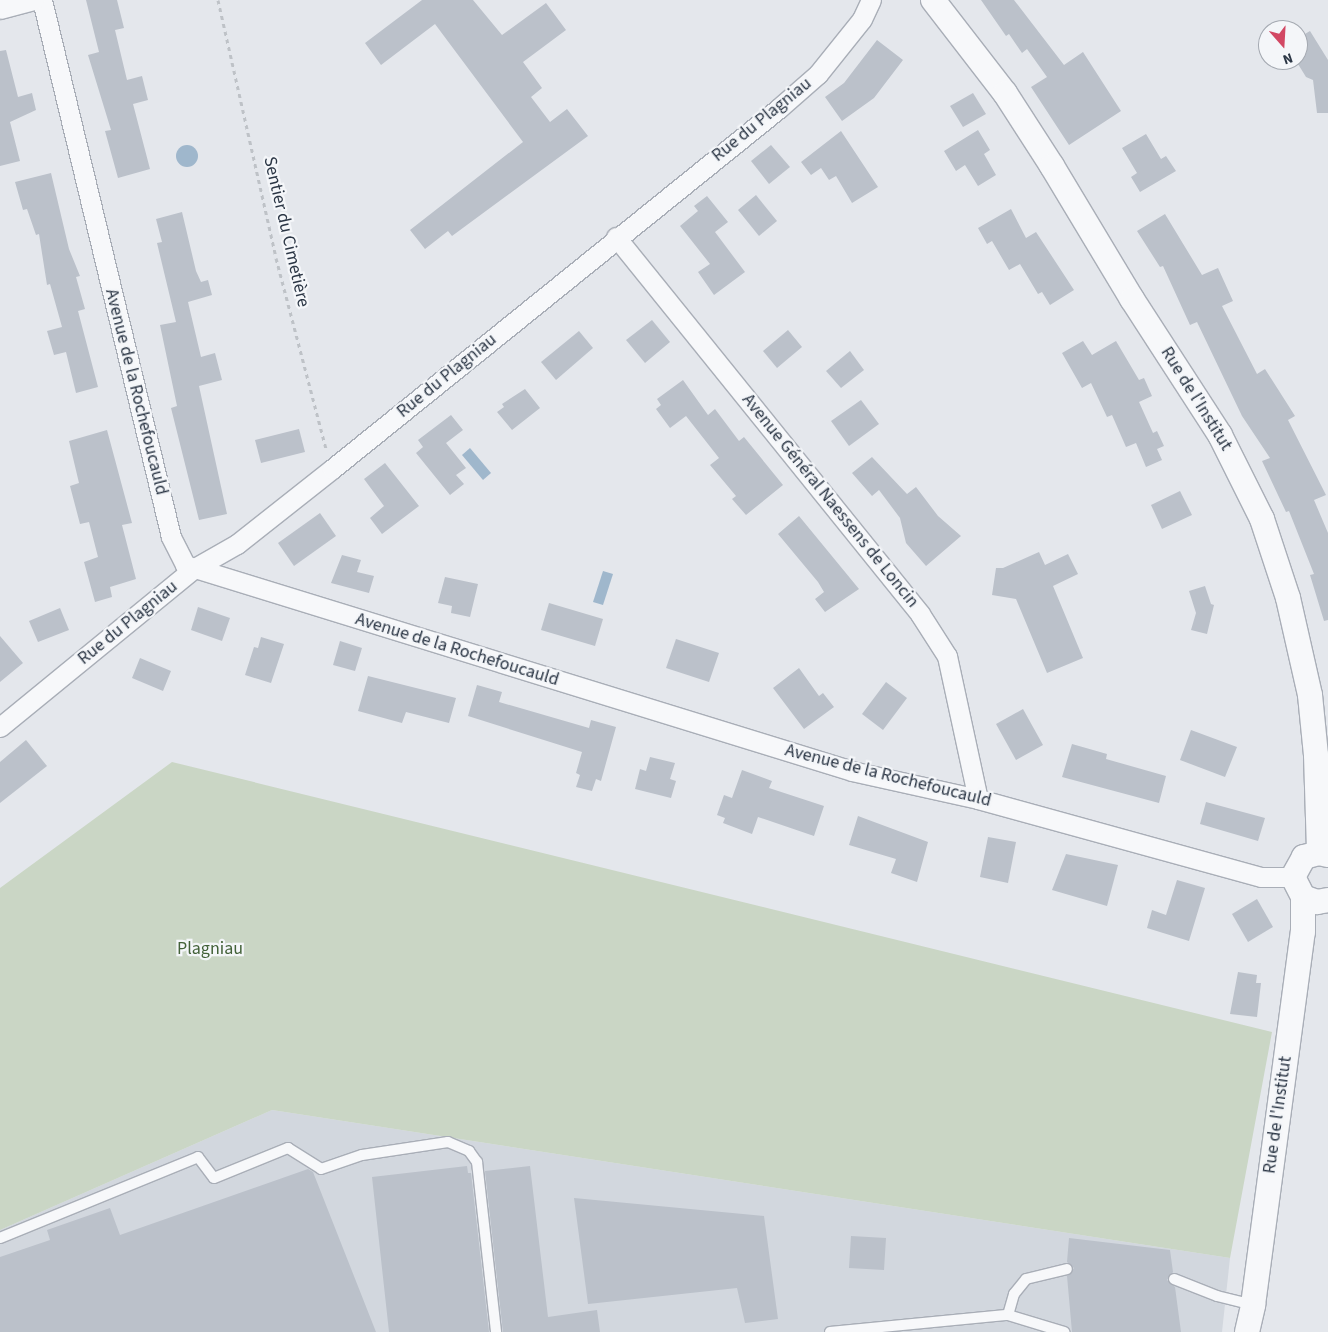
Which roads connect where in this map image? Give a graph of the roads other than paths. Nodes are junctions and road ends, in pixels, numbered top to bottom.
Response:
1 (34, 0) edge
2 (42, 0) edge
3 (871, 0) edge
4 (933, 0) edge
5 (0, 10) edge
6 (616, 237) junction
7 (192, 569) junction
8 (0, 727) edge
9 (978, 798) junction
10 (1323, 854) edge
11 (1298, 887) junction
12 (1328, 900) edge
13 (0, 1238) edge
14 (1067, 1269) dead end
15 (1174, 1279) dead end
16 (1253, 1305) junction
17 (1008, 1315) junction
18 (1067, 1330) edge
19 (496, 1332) edge
20 (830, 1332) edge
21 (1247, 1332) edge

1 - 5 street
2 - 7 street, Avenue de la Rochefoucauld
3 - 6 street, Rue du Plagniau
4 - 10 street, Rue de l'Institut
6 - 7 street, Rue du Plagniau
6 - 9 street, Avenue Général Naessens de Loncin
7 - 8 street, Rue du Plagniau
7 - 9 street, Avenue de la Rochefoucauld
9 - 11 street, Avenue de la Rochefoucauld
10 - 11 street
11 - 12 street
11 - 16 street, Rue de l'Institut
13 - 19 lane
14 - 17 lane
15 - 16 lane
16 - 21 street, Rue de l'Institut
17 - 18 lane
17 - 20 lane

